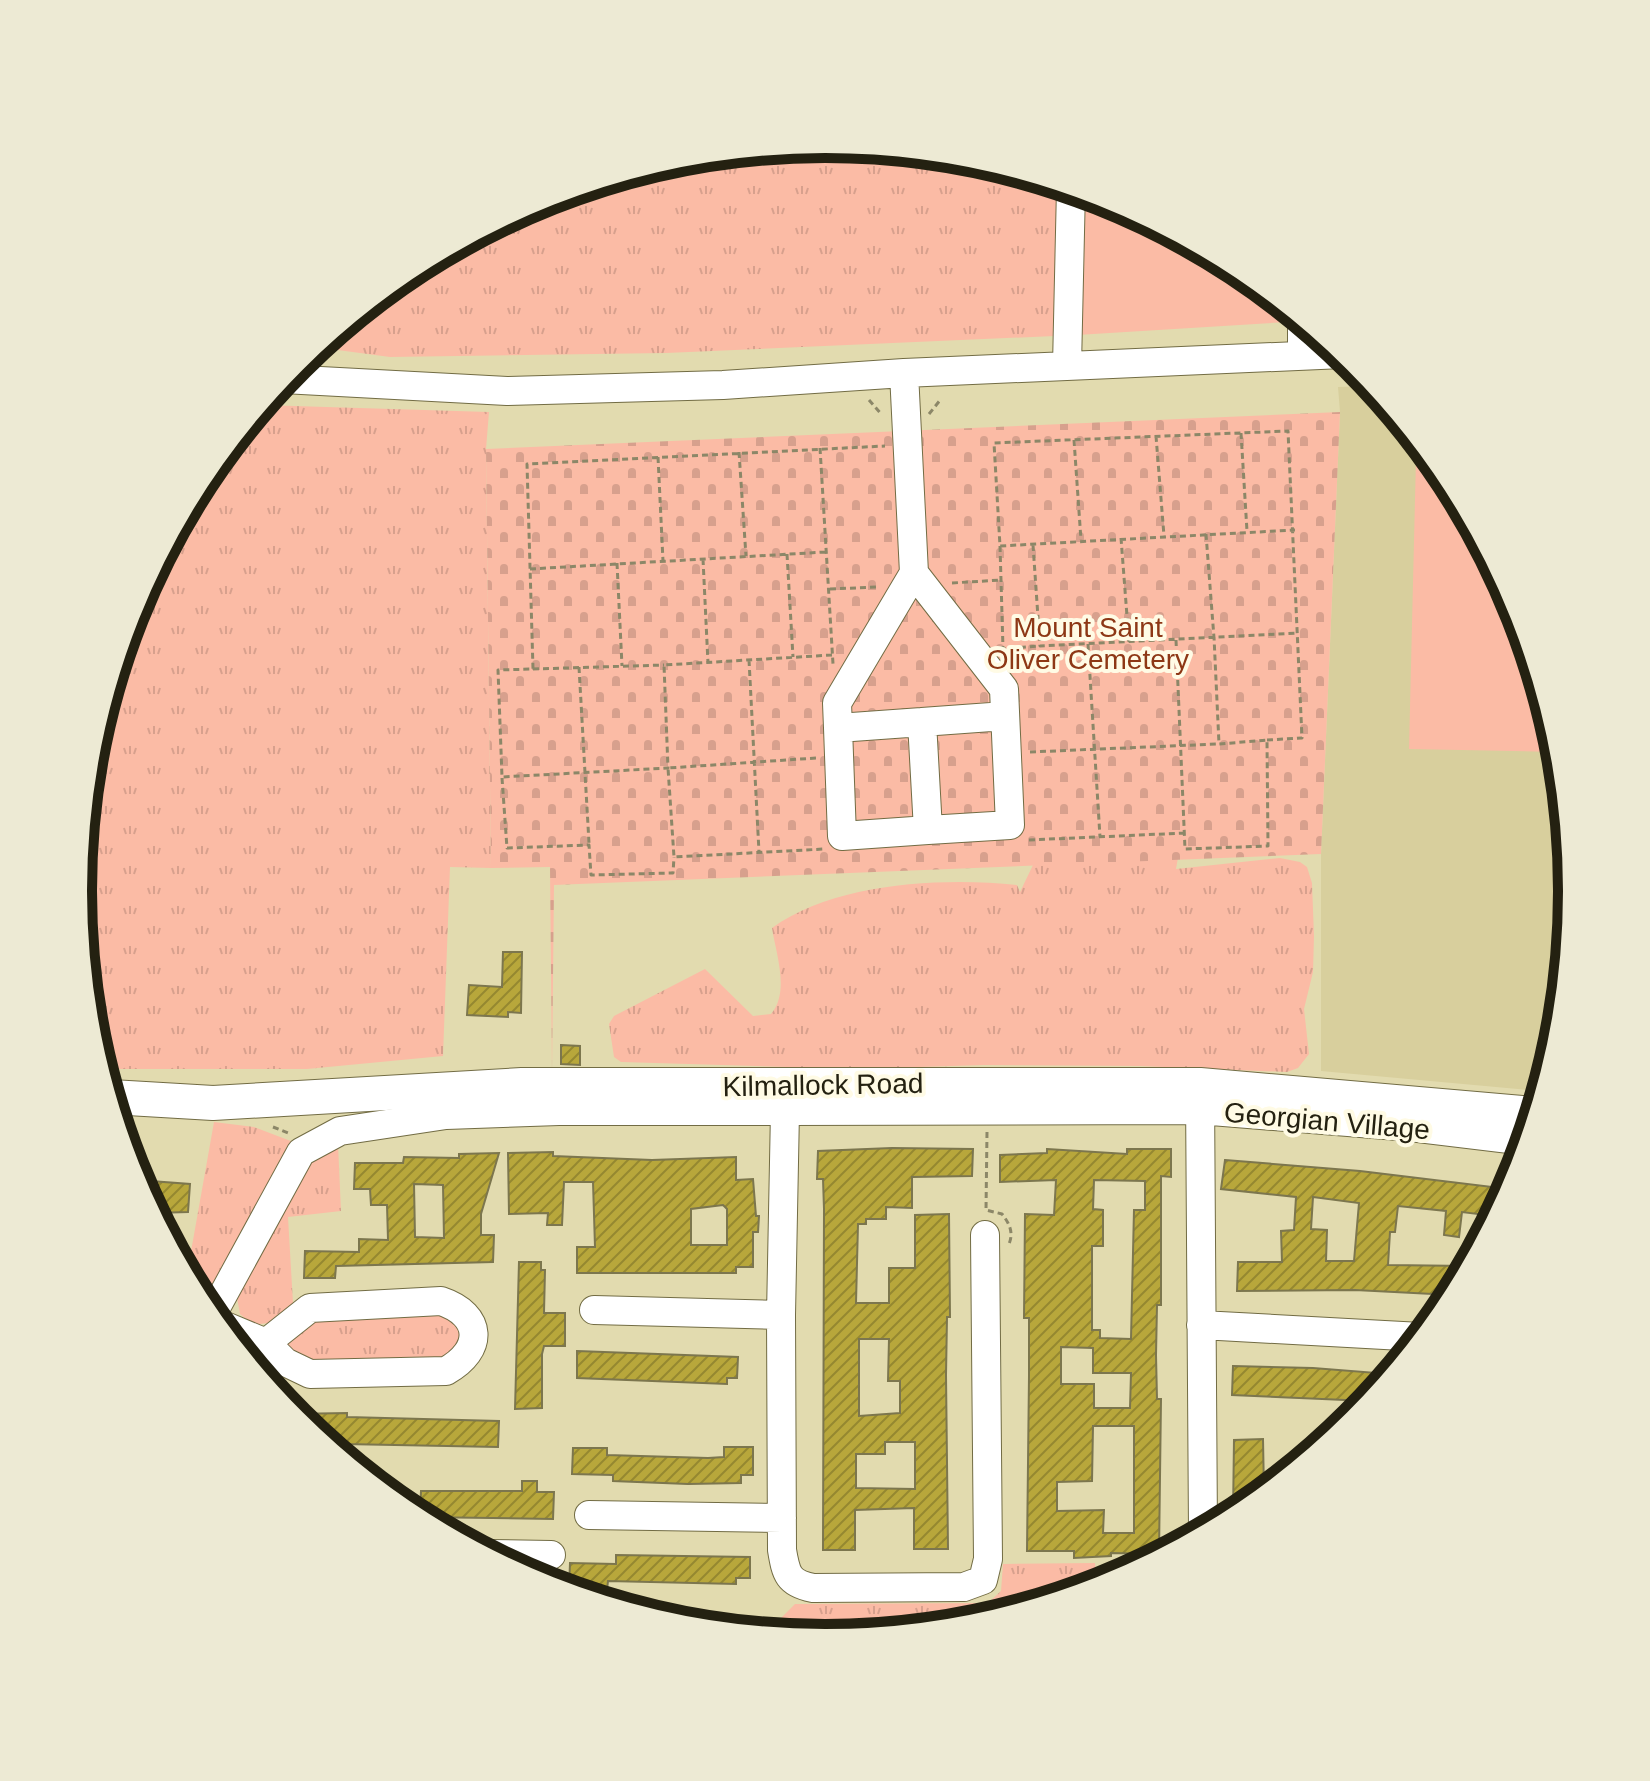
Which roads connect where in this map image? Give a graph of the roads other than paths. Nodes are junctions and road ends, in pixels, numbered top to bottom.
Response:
1 (1071, 200) edge
2 (1302, 334) edge
3 (1302, 354) junction
4 (1324, 354) edge
5 (1067, 366) junction
6 (904, 373) junction
7 (300, 380) edge
8 (914, 582) junction
9 (837, 716) junction
10 (1005, 716) junction
11 (922, 722) junction
12 (928, 830) junction
13 (1010, 1097) junction
14 (122, 1098) edge
15 (647, 1098) junction
16 (1200, 1098) junction
17 (785, 1111) junction
18 (1523, 1114) edge
19 (1411, 1116) junction
20 (1514, 1138) edge
21 (985, 1235) dead end
22 (219, 1302) edge
23 (594, 1310) dead end
24 (781, 1315) junction
25 (1201, 1325) junction
26 (240, 1332) edge
27 (1408, 1336) edge
28 (266, 1343) junction
29 (589, 1515) dead end
30 (782, 1518) junction
31 (1203, 1518) edge
32 (515, 1554) edge
33 (551, 1555) dead end

1 - 5 street
2 - 3 street
3 - 4 street
3 - 5 street
5 - 6 street
6 - 7 street
6 - 8 street
8 - 9 street
8 - 10 street
9 - 11 street
9 - 12 street
10 - 11 street
10 - 12 street
11 - 12 street
13 - 15 main road, Kilmallock Road
13 - 16 main road, Kilmallock Road
13 - 17 street
14 - 15 main road, Kilmallock Road
15 - 17 street
15 - 22 street
16 - 19 main road, Kilmallock Road
16 - 25 street, Georgian Village
17 - 24 street
18 - 19 main road, Kilmallock Road
19 - 20 street, Georgian Village
21 - 30 street
23 - 24 street
24 - 30 street
25 - 27 street
25 - 31 street, Georgian Village
26 - 28 street
28 - 28 street
29 - 30 street
32 - 33 street

